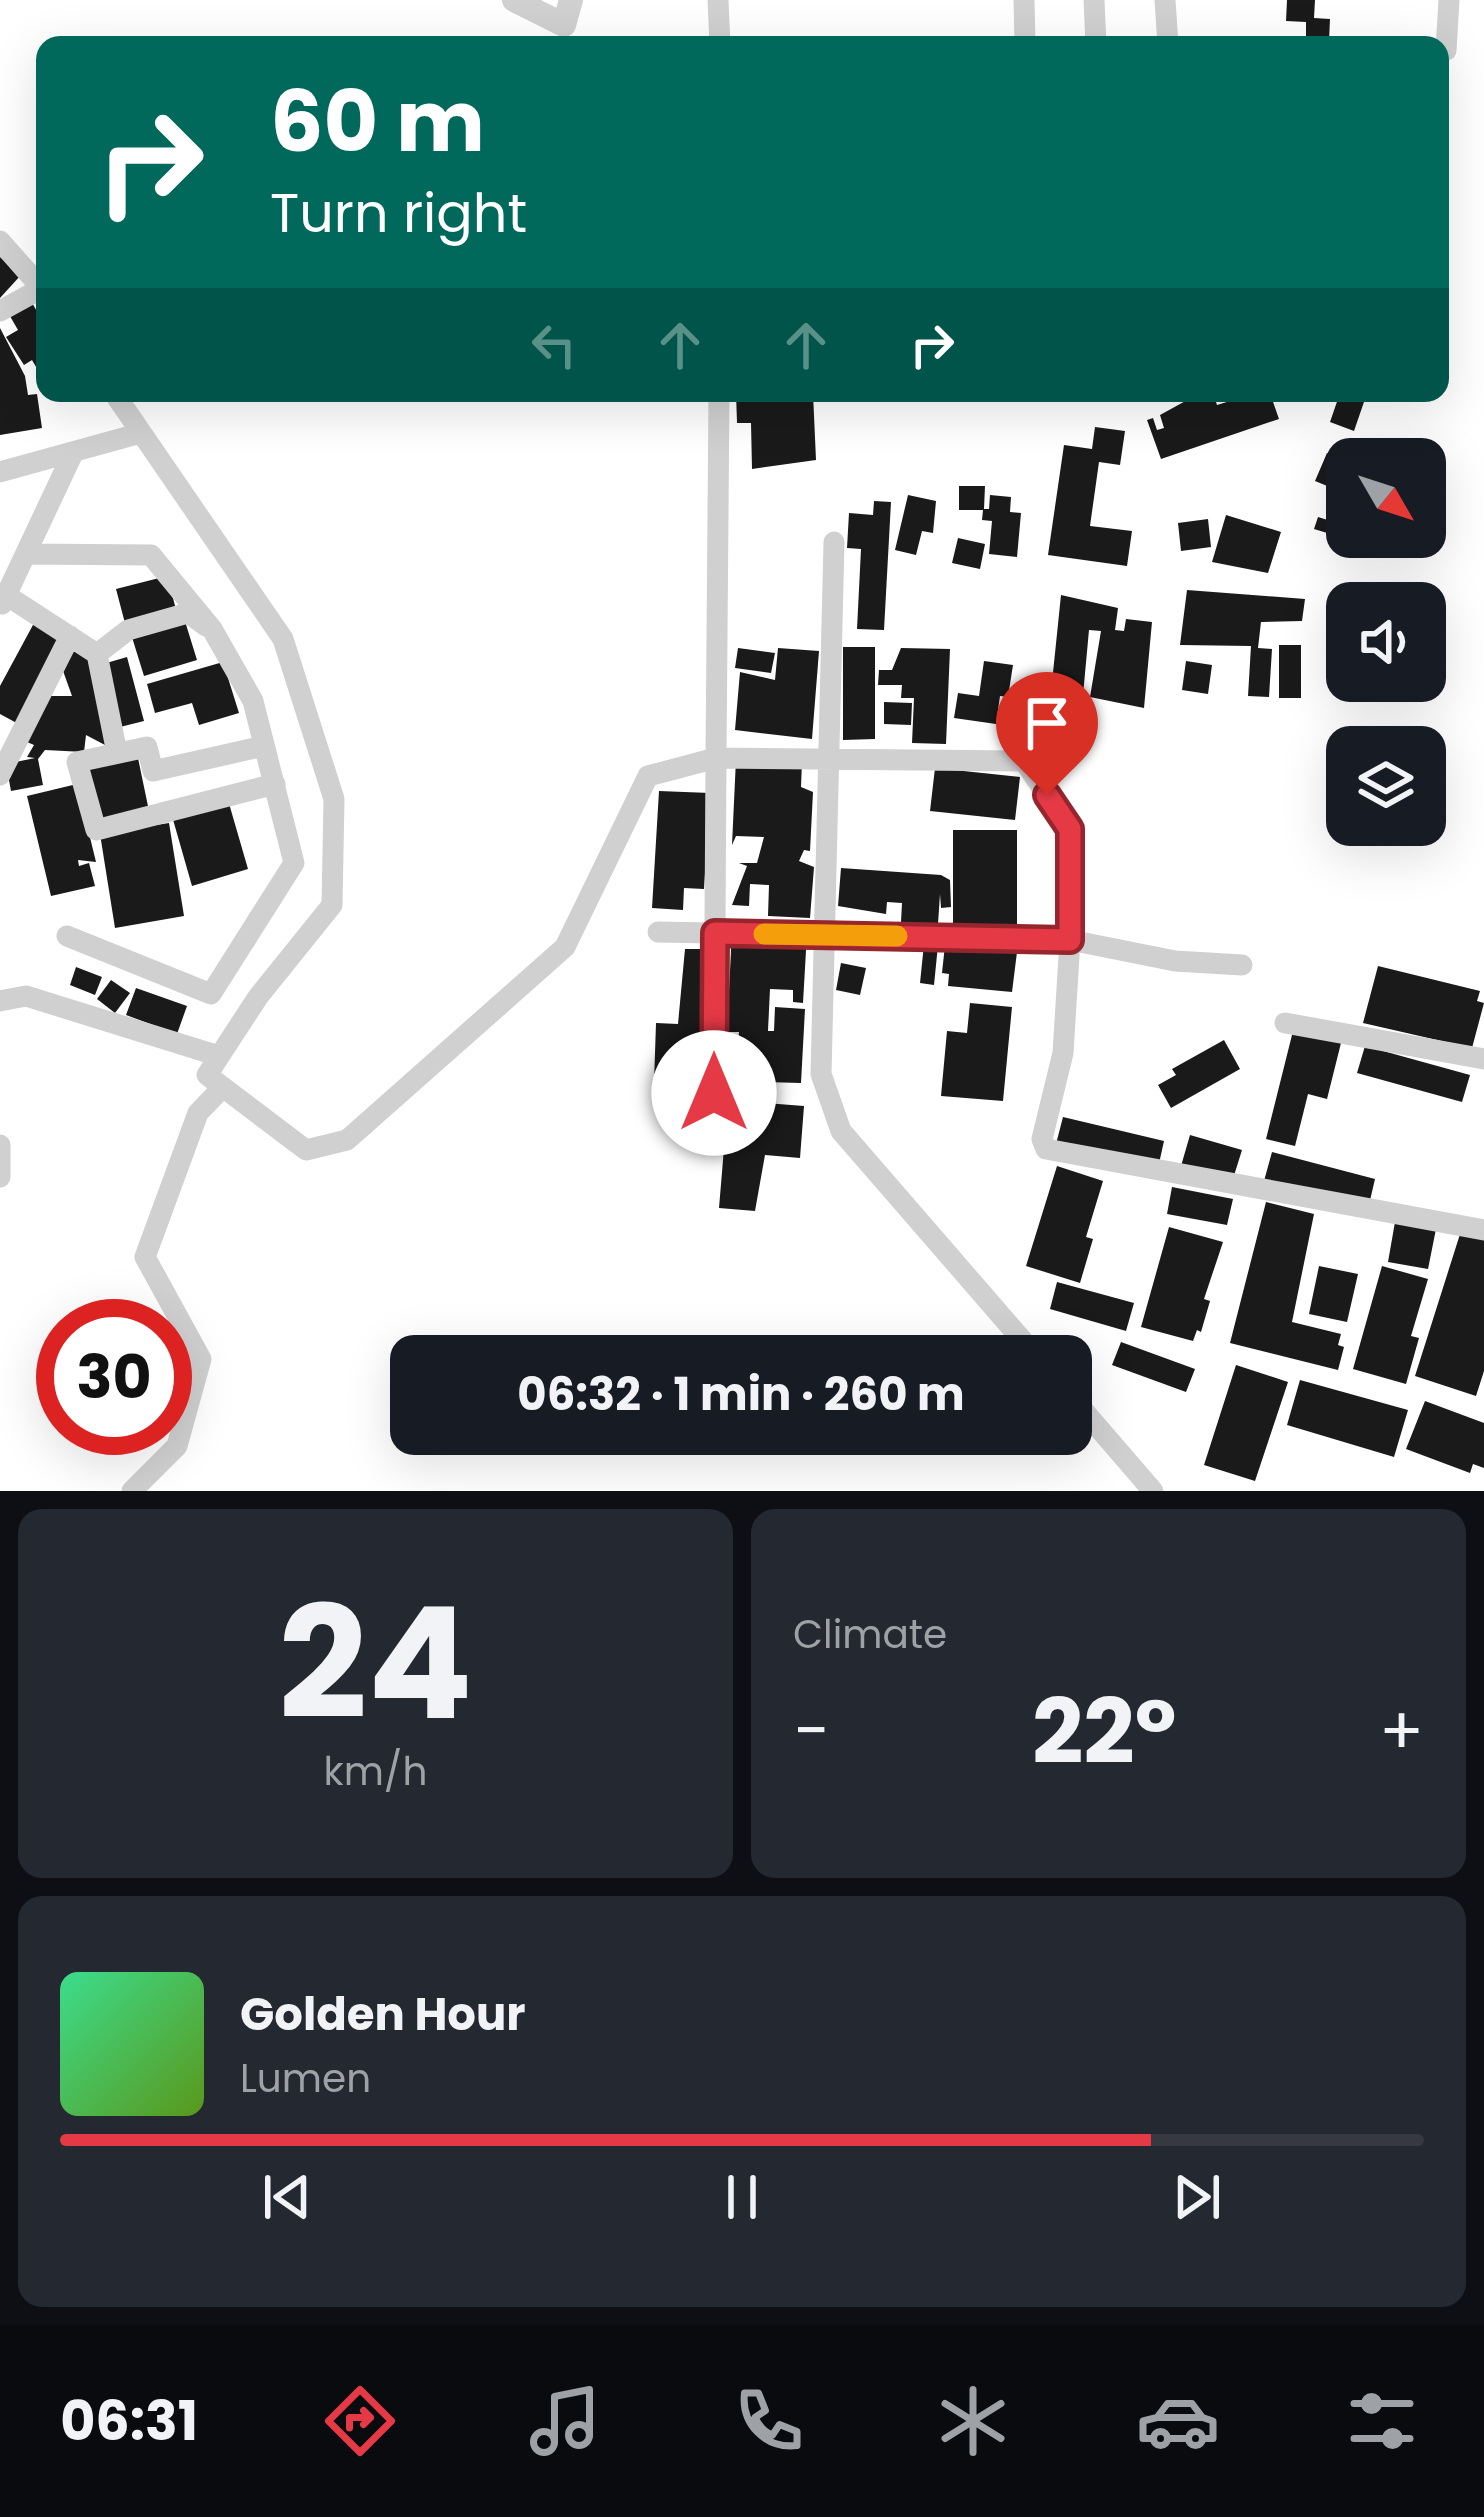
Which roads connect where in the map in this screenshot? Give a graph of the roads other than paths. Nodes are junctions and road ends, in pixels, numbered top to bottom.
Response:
1 (514, 0) edge
2 (571, 0) edge
3 (718, 0) edge
4 (1024, 0) edge
5 (1094, 0) edge
6 (1165, 0) edge
7 (1449, 0) edge
8 (720, 36) edge
9 (1025, 36) edge
10 (1096, 36) edge
11 (1167, 36) edge
12 (1447, 36) edge
13 (0, 241) edge
14 (36, 281) edge
15 (36, 294) edge
16 (0, 311) edge
17 (120, 402) edge
18 (719, 402) edge
19 (141, 433) junction
20 (73, 452) junction
21 (0, 472) edge
22 (834, 542) dead end
23 (26, 554) junction
24 (5, 589) edge
25 (212, 629) junction
26 (70, 636) junction
27 (97, 654) junction
28 (264, 746) junction
29 (117, 753) junction
30 (716, 758) junction
31 (829, 759) junction
32 (0, 775) edge
33 (275, 784) junction
34 (658, 932) dead end
35 (715, 933) junction
36 (824, 935) junction
37 (67, 936) dead end
38 (1070, 940) junction
39 (1242, 965) dead end
40 (0, 1000) edge
41 (1285, 1022) dead end
42 (219, 1056) junction
43 (1484, 1059) edge
44 (220, 1090) junction
45 (714, 1093) dead end
46 (0, 1145) edge
47 (0, 1177) edge
48 (1484, 1230) edge
49 (1018, 1335) edge
50 (1092, 1420) edge
51 (132, 1491) edge
52 (1153, 1491) edge

1 - 2 street
3 - 8 street
4 - 9 street
5 - 10 street
6 - 11 street
7 - 12 street
13 - 14 street
15 - 16 street
17 - 19 street
18 - 30 street
19 - 20 street
19 - 42 street
20 - 21 street
20 - 23 street
22 - 31 street
23 - 24 street
23 - 25 street
24 - 26 street
25 - 27 street
25 - 28 street
26 - 27 street
26 - 32 street
27 - 29 street
28 - 29 street
28 - 33 street
29 - 33 street
30 - 31 street
30 - 35 street
30 - 44 street
31 - 36 street
31 - 38 street
33 - 37 street
34 - 35 street
35 - 36 street
35 - 45 street
36 - 38 street
36 - 49 street
38 - 39 street
38 - 48 street
40 - 42 street
41 - 43 street
42 - 44 street
44 - 51 street
46 - 47 street
50 - 52 street

